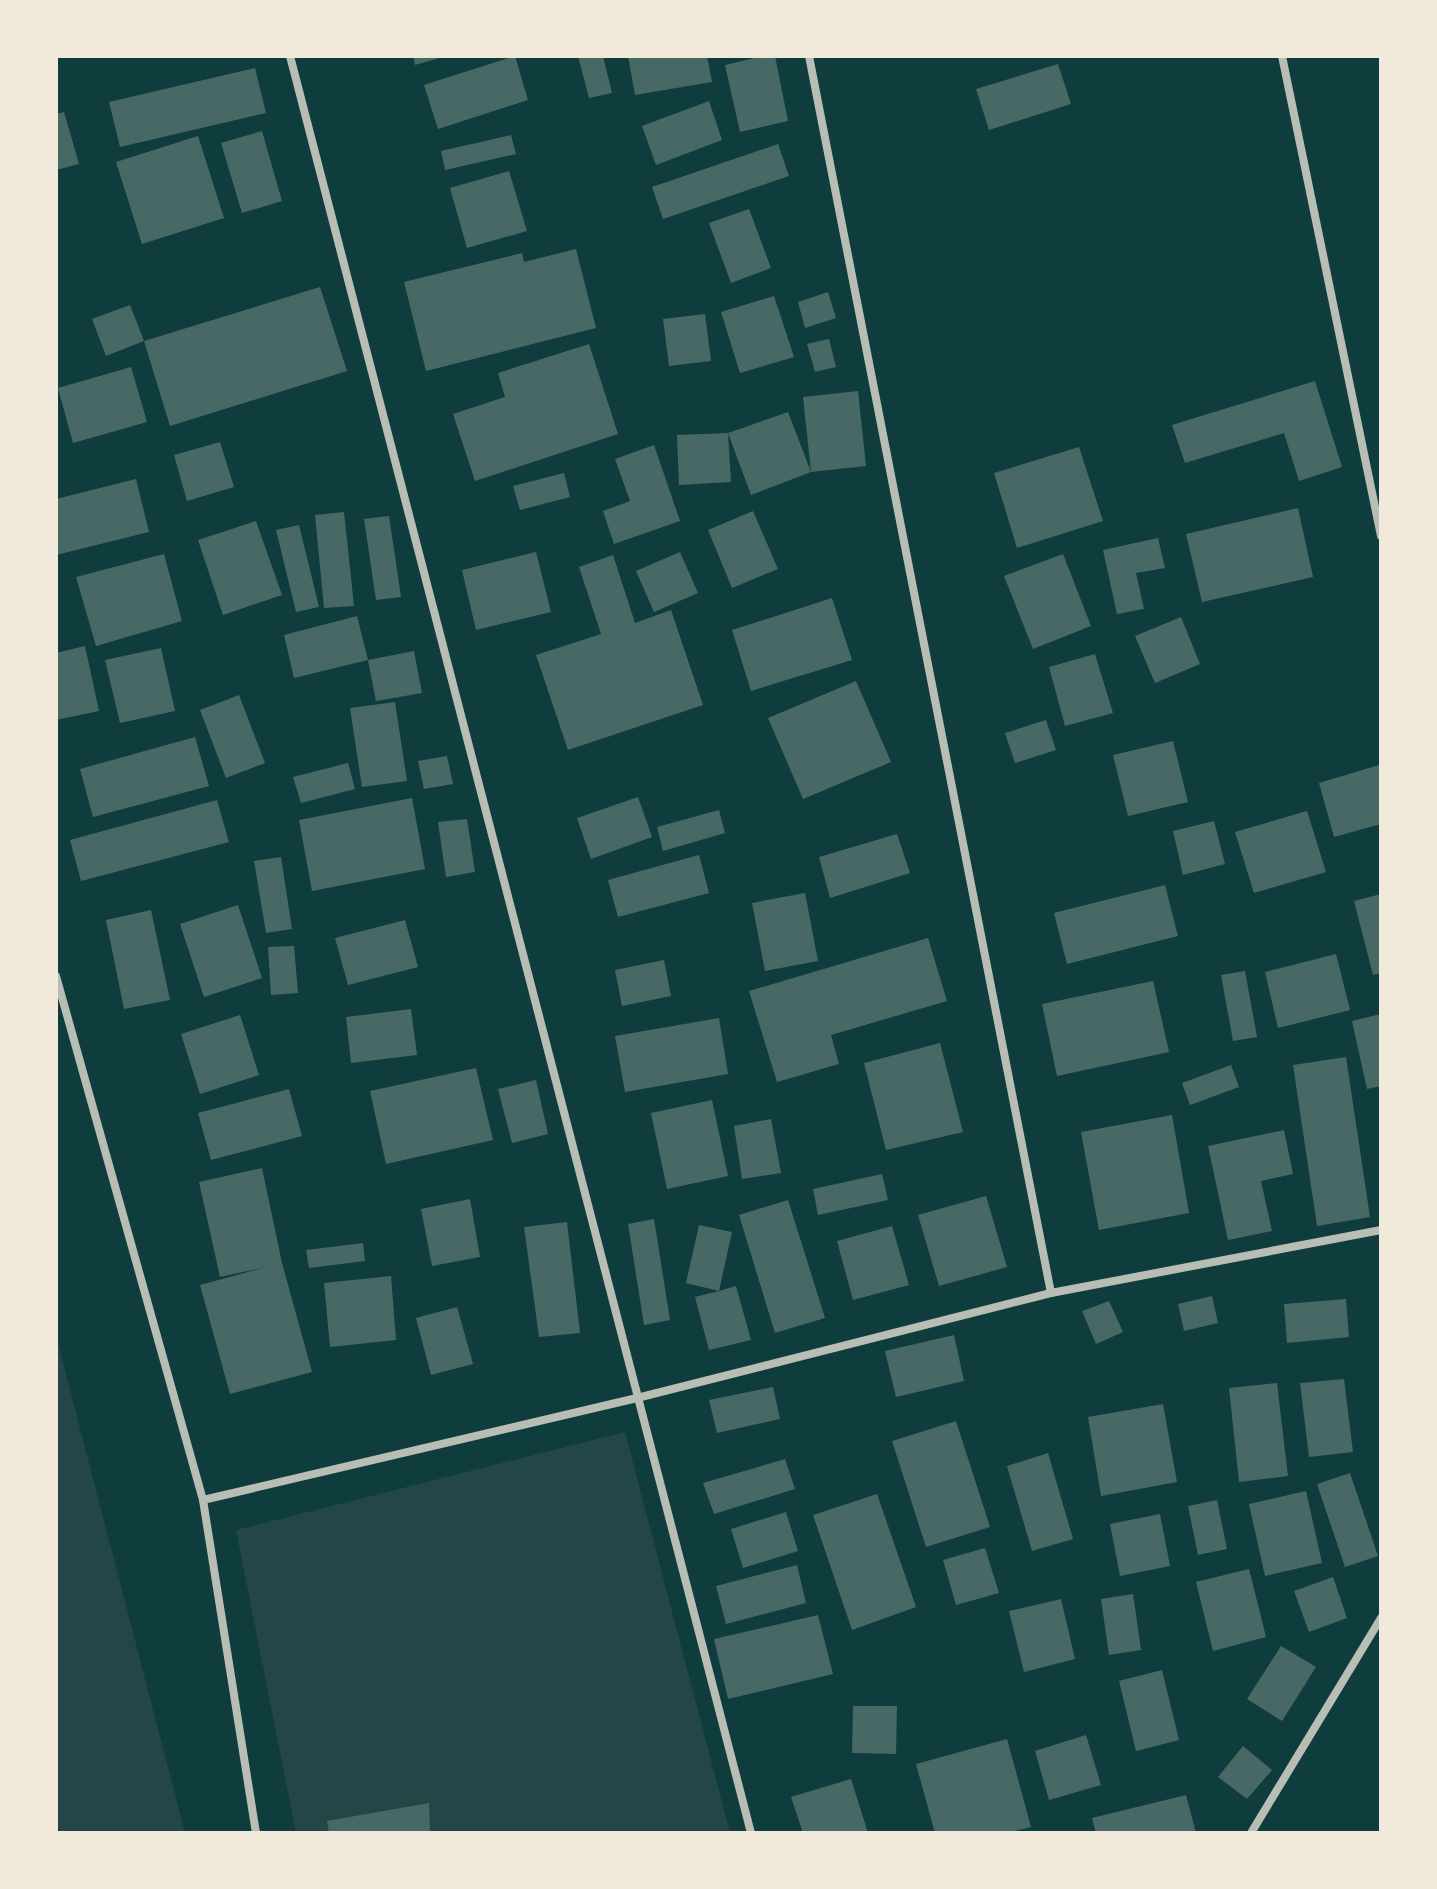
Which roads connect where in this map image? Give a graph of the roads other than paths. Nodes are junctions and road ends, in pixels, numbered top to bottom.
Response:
1 (290, 56) edge
2 (809, 56) edge
3 (1282, 56) edge
4 (1381, 536) edge
5 (56, 976) edge
6 (1381, 1230) edge
7 (1051, 1293) junction
8 (637, 1398) junction
9 (203, 1500) junction
10 (1381, 1618) edge
11 (256, 1833) edge
12 (751, 1833) edge
13 (1251, 1833) edge

1 - 8 street
2 - 7 street
3 - 4 street
5 - 9 street
6 - 7 street
7 - 8 street
8 - 9 street
8 - 12 street
9 - 11 street
10 - 13 street

